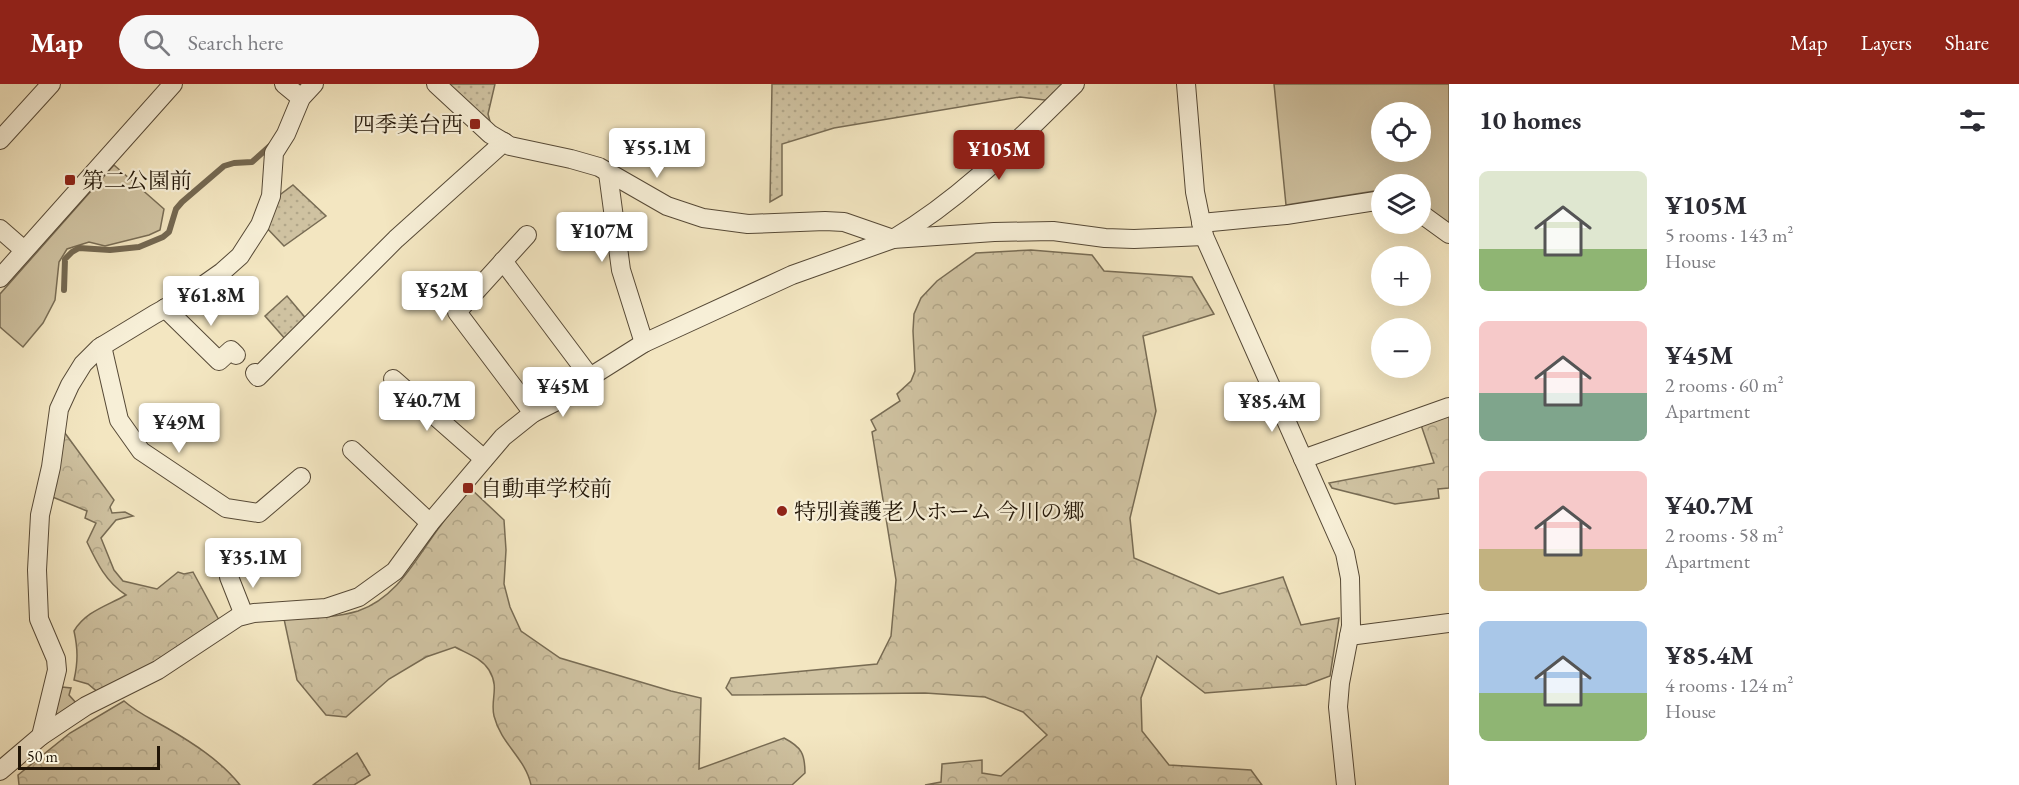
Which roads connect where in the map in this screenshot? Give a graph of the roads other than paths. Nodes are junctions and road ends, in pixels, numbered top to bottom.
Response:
1 (51, 84) edge
2 (172, 84) edge
3 (284, 84) edge
4 (314, 84) edge
5 (436, 84) edge
6 (1074, 84) edge
7 (1186, 84) edge
8 (301, 98) junction
9 (0, 140) edge
10 (504, 142) junction
11 (608, 173) junction
12 (1371, 202) edge
13 (1431, 221) edge
14 (0, 229) edge
15 (1202, 230) junction
16 (1449, 234) edge
17 (527, 236) dead end
18 (893, 239) junction
19 (24, 250) junction
20 (503, 261) junction
21 (0, 278) edge
22 (165, 308) junction
23 (644, 344) junction
24 (102, 346) junction
25 (236, 355) dead end
26 (255, 373) dead end
27 (590, 377) junction
28 (393, 378) dead end
29 (1449, 407) edge
30 (533, 413) junction
31 (352, 450) dead end
32 (484, 459) junction
33 (1303, 459) junction
34 (301, 477) dead end
35 (430, 523) junction
36 (229, 577) dead end
37 (244, 615) junction
38 (1449, 623) edge
39 (1349, 636) junction
40 (40, 736) junction
41 (0, 771) edge
42 (1346, 785) edge

1 - 9 street
2 - 19 street
3 - 8 street
4 - 8 street
5 - 10 street
6 - 18 street
7 - 15 street
8 - 22 street
10 - 11 street
10 - 26 street
11 - 18 street
11 - 23 street
12 - 15 street
13 - 16 street
14 - 19 street
15 - 18 street
15 - 33 street
17 - 20 street
18 - 23 street
19 - 21 street
20 - 27 street
20 - 30 street
22 - 24 street
22 - 25 street
23 - 27 street
24 - 34 street
24 - 40 street
27 - 30 street
28 - 32 street
29 - 33 street
30 - 32 street
31 - 35 street
32 - 35 street
33 - 39 street
35 - 37 street
36 - 37 street
37 - 40 street
38 - 39 street
39 - 42 street
40 - 41 street

